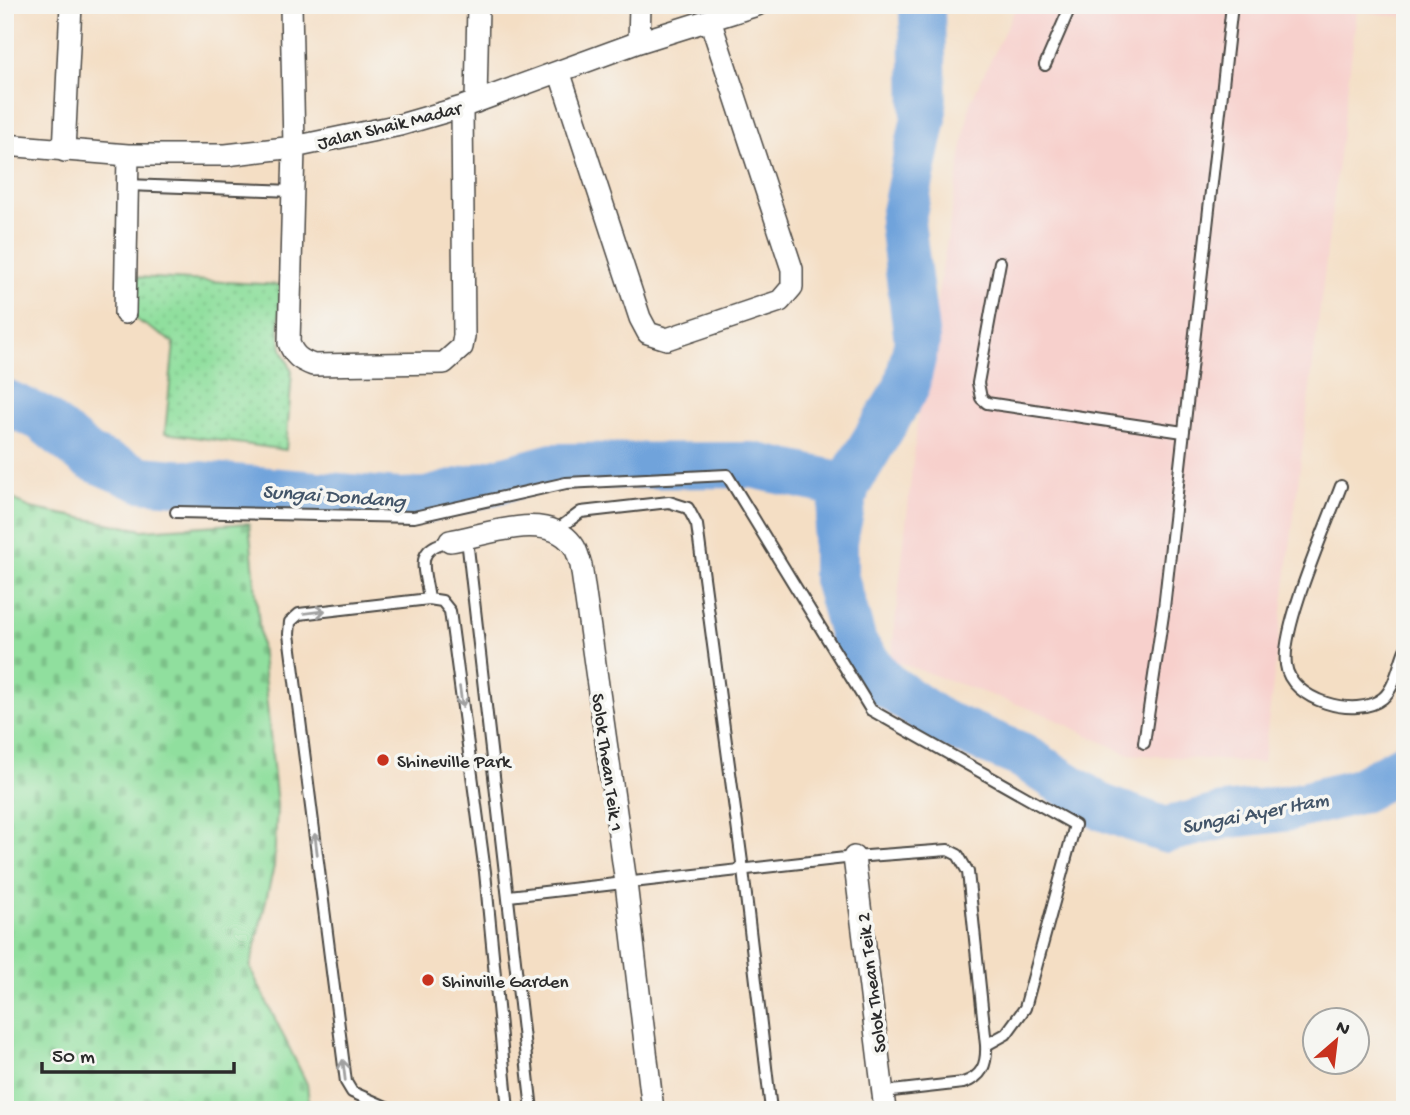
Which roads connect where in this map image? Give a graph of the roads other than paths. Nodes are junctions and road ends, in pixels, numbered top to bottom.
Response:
1 (71, 5) edge
2 (291, 5) edge
3 (478, 5) edge
4 (640, 5) edge
5 (757, 5) edge
6 (1070, 5) edge
7 (1232, 5) edge
8 (710, 20) junction
9 (639, 42) junction
10 (1045, 65) dead end
11 (559, 74) junction
12 (469, 105) junction
13 (5, 145) edge
14 (294, 147) junction
15 (65, 151) junction
16 (128, 155) junction
17 (127, 186) junction
18 (293, 191) junction
19 (1000, 262) dead end
20 (125, 313) dead end
21 (1183, 432) junction
22 (1341, 486) dead end
23 (176, 512) dead end
24 (555, 531) junction
25 (458, 540) junction
26 (429, 599) junction
27 (1405, 650) edge
28 (1144, 743) dead end
29 (854, 857) junction
30 (743, 870) junction
31 (626, 883) junction
32 (509, 896) junction
33 (986, 1045) junction
34 (884, 1101) edge
35 (393, 1110) edge
36 (508, 1110) edge
37 (532, 1110) edge
38 (653, 1110) edge
39 (771, 1110) edge

1 - 15 street
2 - 14 street
3 - 12 street
4 - 9 street
5 - 8 street, Jalan Shaik Madar
6 - 10 lane
7 - 21 lane
8 - 9 street, Jalan Shaik Madar
8 - 11 street
9 - 11 street, Jalan Shaik Madar
11 - 12 street, Jalan Shaik Madar
12 - 14 street, Jalan Shaik Madar
12 - 18 street
13 - 15 street, Jalan Shaik Madar
14 - 16 street, Jalan Shaik Madar
14 - 18 street
15 - 16 street, Jalan Shaik Madar
16 - 17 street
17 - 18 lane
17 - 20 street
19 - 21 lane
21 - 28 lane
22 - 27 lane
23 - 33 lane
24 - 25 street
24 - 30 lane
24 - 31 street, Solok Thean Teik 1
25 - 26 lane
25 - 32 lane
35 -> 26 lane
26 -> 36 lane
29 - 30 lane
29 - 33 lane
29 - 34 street, Solok Thean Teik 2
30 - 31 lane
30 - 39 lane
31 - 32 lane
31 - 38 street, Solok Thean Teik 1
32 - 37 lane
33 - 34 lane

